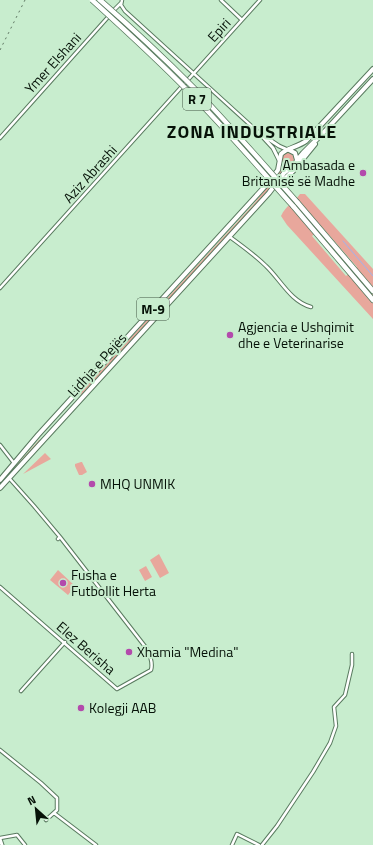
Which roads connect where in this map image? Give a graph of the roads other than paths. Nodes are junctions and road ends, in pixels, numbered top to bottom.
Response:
1 (92, 0) edge
2 (100, 0) edge
3 (221, 0) edge
4 (260, 0) edge
5 (121, 1) edge
6 (242, 20) junction
7 (373, 69) edge
8 (193, 74) junction
9 (373, 79) edge
10 (258, 132) junction
11 (325, 132) junction
12 (0, 138) edge
13 (289, 150) junction
14 (297, 160) junction
15 (280, 161) junction
16 (291, 168) junction
17 (269, 193) junction
18 (295, 204) junction
19 (229, 236) junction
20 (0, 288) edge
21 (373, 291) edge
22 (373, 300) edge
23 (311, 307) dead end
24 (0, 445) edge
25 (14, 463) junction
26 (9, 478) junction
27 (0, 480) edge
28 (0, 488) edge
29 (0, 587) edge
30 (64, 642) junction
31 (352, 654) dead end
32 (21, 691) dead end
33 (0, 750) edge
34 (54, 813) junction
35 (46, 820) dead end
36 (0, 839) edge
37 (2, 845) edge
38 (26, 845) edge
39 (96, 845) edge
40 (232, 845) edge
41 (261, 845) edge

1 - 18 highway, R 7, bridge
2 - 18 highway, R 7, bridge
3 - 6 street
4 - 6 street, Epiri
5 - 8 street
5 - 12 street, Ymer Elshani
6 - 8 street, Epiri
7 - 13 highway, Lidhja e Pejës
8 - 10 street
8 - 20 street, Aziz Abrashi
9 - 11 highway, Lidhja e Pejës
10 - 13 street
10 - 15 street
11 - 14 highway, Lidhja e Pejës
11 - 17 highway
13 - 14 highway
13 - 15 highway, Lidhja e Pejës
14 - 16 highway, Lidhja e Pejës
15 - 16 highway
15 - 25 highway, Lidhja e Pejës / M-9
16 - 17 highway, Lidhja e Pejës / M-9
17 - 19 highway, Lidhja e Pejës / M-9
18 - 21 highway, R 7
18 - 22 highway, R 7
19 - 23 street
19 - 26 highway, Lidhja e Pejës / M-9
24 - 25 street
25 - 27 highway, Lidhja e Pejës / M-9
26 - 28 highway, Lidhja e Pejës / M-9
26 - 30 street, Elez Berisha
29 - 30 street, Elez Berisha
30 - 32 street
31 - 41 street
33 - 34 street
34 - 35 street
34 - 39 street
36 - 37 street
36 - 38 street
40 - 41 street

